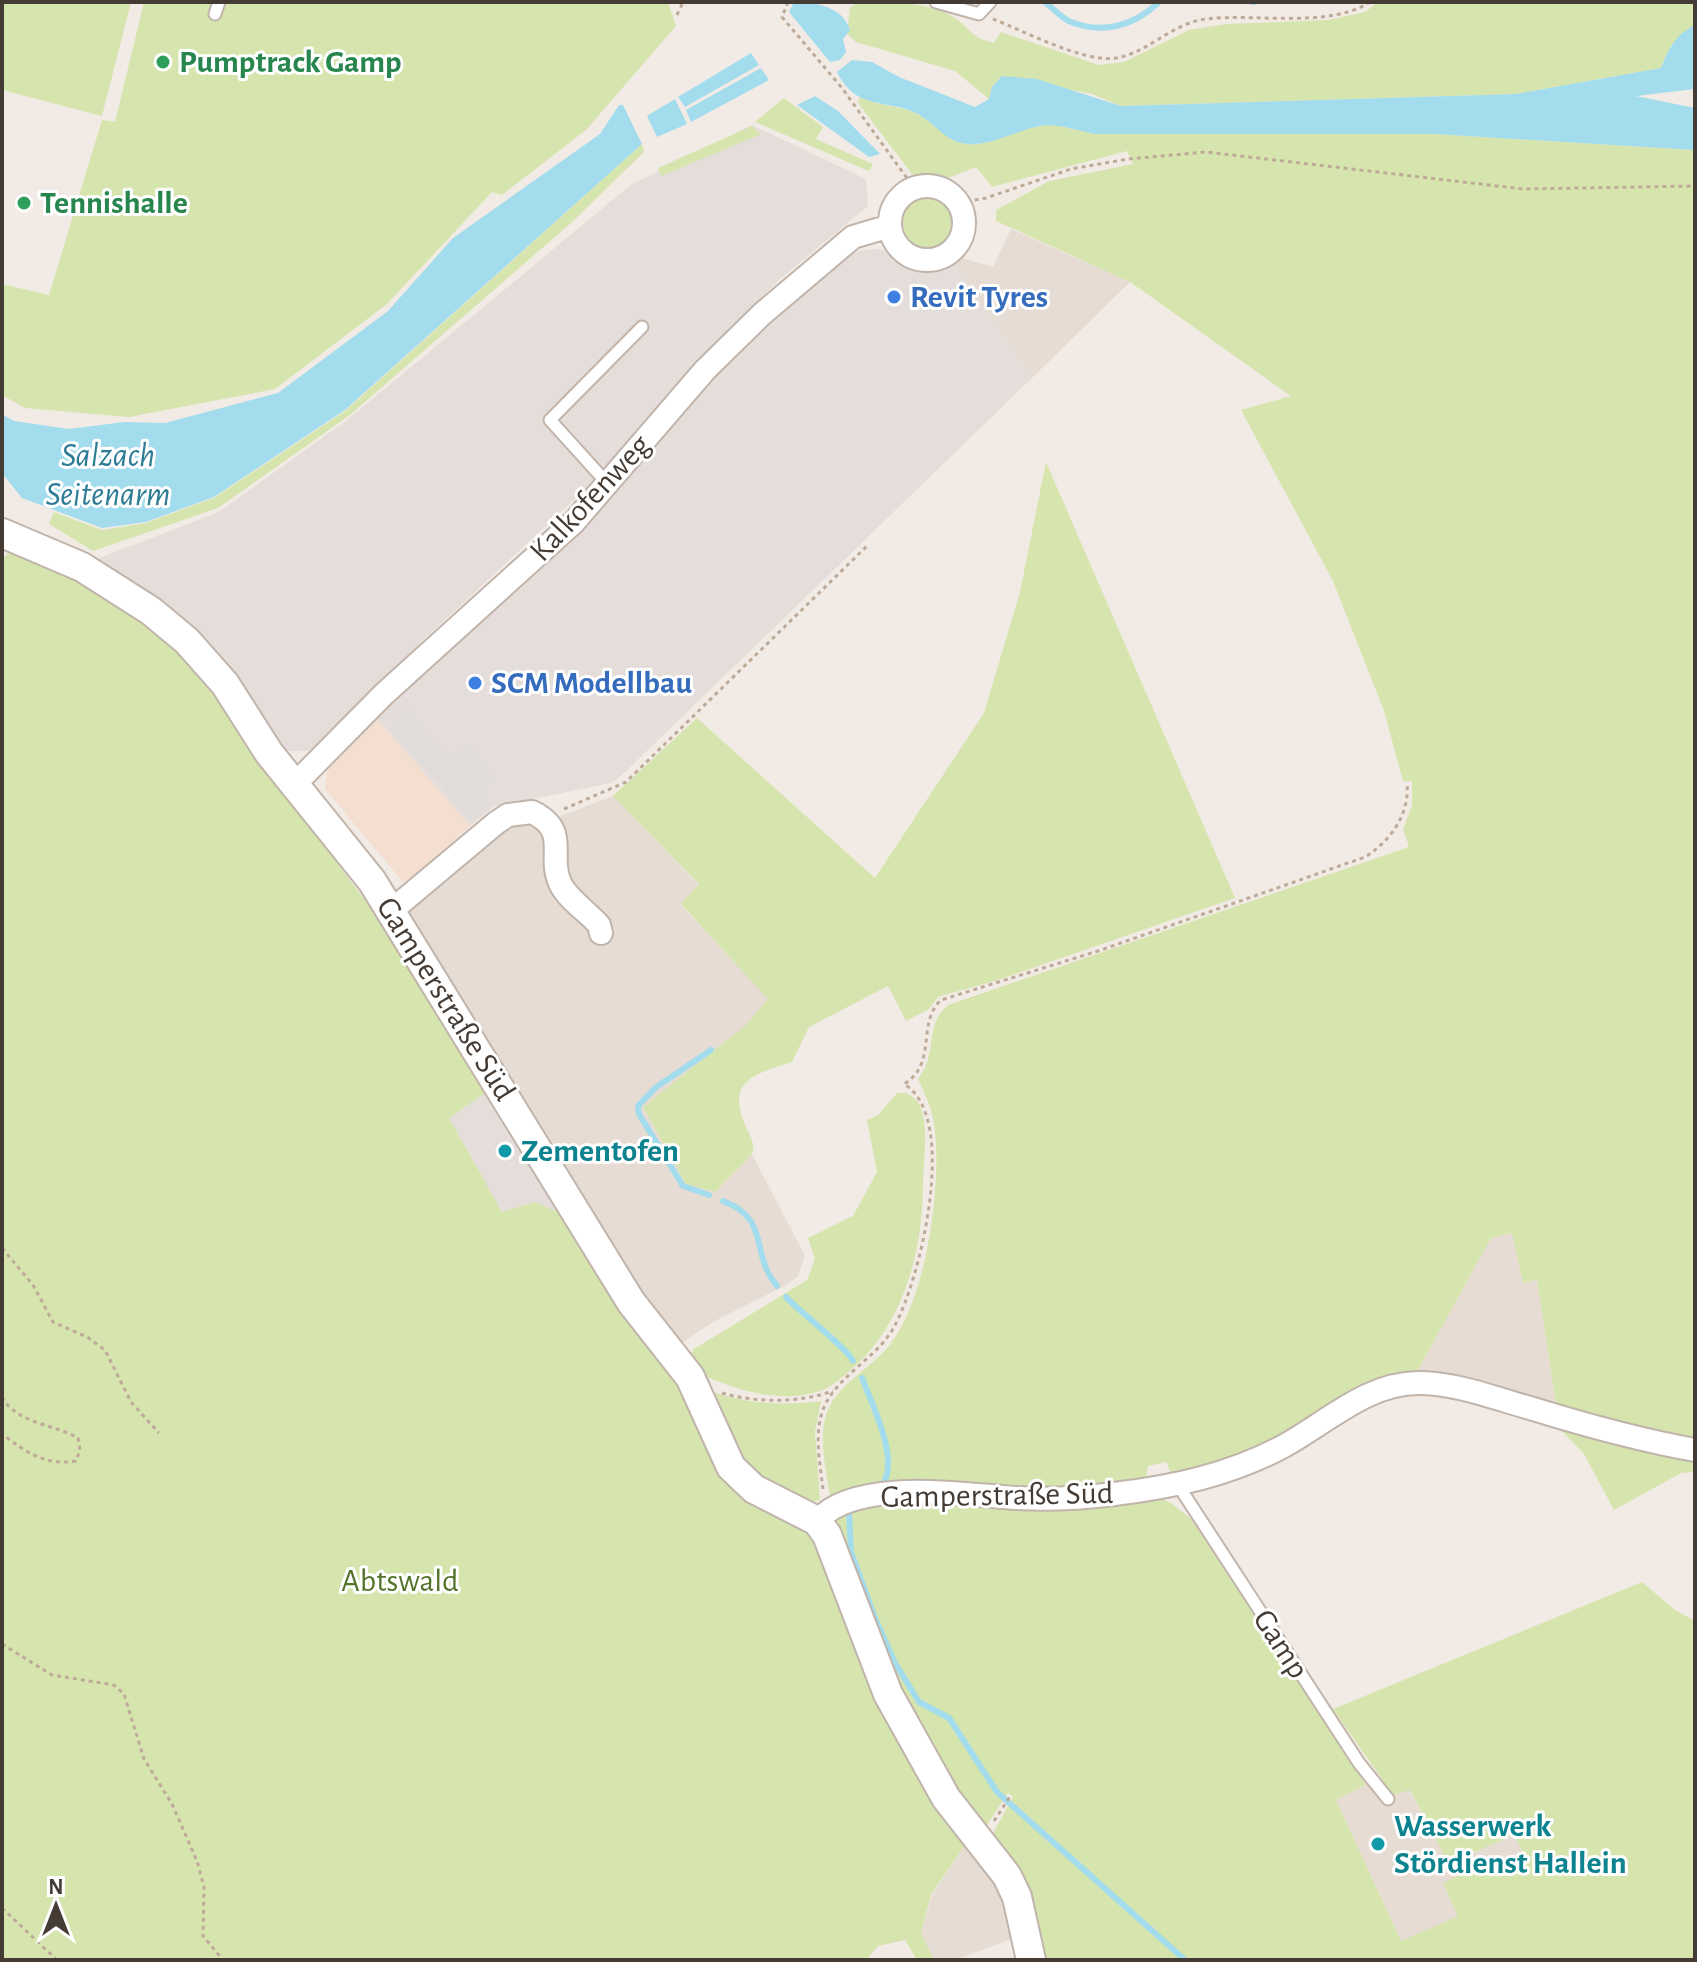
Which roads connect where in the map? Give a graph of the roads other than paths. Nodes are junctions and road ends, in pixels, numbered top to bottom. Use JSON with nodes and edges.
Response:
{"nodes":[{"id":1,"x":936,"y":2,"type":"edge"},
{"id":2,"x":990,"y":2,"type":"edge"},
{"id":3,"x":890,"y":226,"type":"junction"},
{"id":4,"x":642,"y":327,"type":"dead end"},
{"id":5,"x":607,"y":483,"type":"junction"},
{"id":6,"x":2,"y":533,"type":"edge"},
{"id":7,"x":295,"y":784,"type":"junction"},
{"id":8,"x":391,"y":911,"type":"junction"},
{"id":9,"x":601,"y":933,"type":"dead end"},
{"id":10,"x":1695,"y":1450,"type":"edge"},
{"id":11,"x":1178,"y":1485,"type":"junction"},
{"id":12,"x":822,"y":1516,"type":"junction"},
{"id":13,"x":1388,"y":1799,"type":"dead end"},
{"id":14,"x":1031,"y":1960,"type":"edge"}],
"edges":[{"from":1,"to":2,"type":"lane"},
{"from":3,"to":3,"type":"street"},
{"from":3,"to":5,"type":"street","name":"Kalkofenweg"},
{"from":4,"to":5,"type":"lane"},
{"from":5,"to":7,"type":"street","name":"Kalkofenweg"},
{"from":6,"to":7,"type":"street","name":"Gamperstraße Süd"},
{"from":7,"to":8,"type":"street","name":"Gamperstraße Süd"},
{"from":8,"to":9,"type":"street"},
{"from":8,"to":12,"type":"street","name":"Gamperstraße Süd"},
{"from":10,"to":11,"type":"street","name":"Gamperstraße Süd"},
{"from":11,"to":12,"type":"street","name":"Gamperstraße Süd"},
{"from":11,"to":13,"type":"lane","name":"Gamp"},
{"from":12,"to":14,"type":"street"}]}
